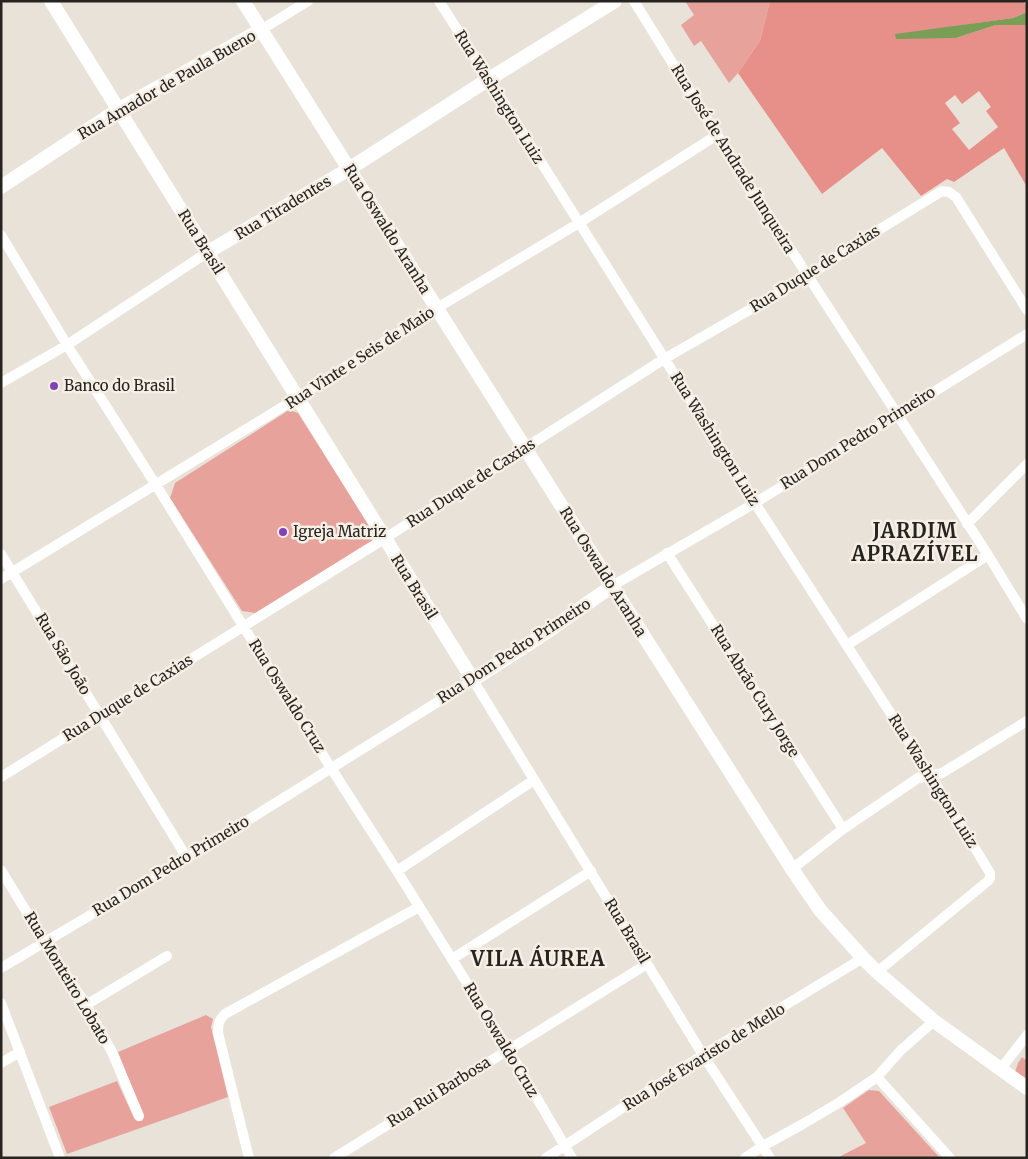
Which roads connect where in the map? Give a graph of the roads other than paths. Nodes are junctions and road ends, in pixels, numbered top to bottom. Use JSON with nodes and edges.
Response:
{"nodes":[{"id":1,"x":51,"y":1,"type":"edge"},
{"id":2,"x":243,"y":1,"type":"edge"},
{"id":3,"x":308,"y":1,"type":"edge"},
{"id":4,"x":438,"y":1,"type":"edge"},
{"id":5,"x":615,"y":1,"type":"edge"},
{"id":6,"x":634,"y":1,"type":"edge"},
{"id":7,"x":262,"y":30,"type":"junction"},
{"id":8,"x":489,"y":79,"type":"junction"},
{"id":9,"x":119,"y":109,"type":"junction"},
{"id":10,"x":717,"y":135,"type":"junction"},
{"id":11,"x":349,"y":169,"type":"junction"},
{"id":12,"x":1,"y":187,"type":"edge"},
{"id":13,"x":579,"y":222,"type":"junction"},
{"id":14,"x":1,"y":236,"type":"edge"},
{"id":15,"x":208,"y":252,"type":"junction"},
{"id":16,"x":808,"y":276,"type":"junction"},
{"id":17,"x":437,"y":308,"type":"junction"},
{"id":18,"x":1027,"y":310,"type":"edge"},
{"id":19,"x":1027,"y":334,"type":"edge"},
{"id":20,"x":67,"y":345,"type":"junction"},
{"id":21,"x":664,"y":359,"type":"junction"},
{"id":22,"x":1,"y":383,"type":"edge"},
{"id":23,"x":297,"y":398,"type":"junction"},
{"id":24,"x":897,"y":414,"type":"junction"},
{"id":25,"x":525,"y":448,"type":"junction"},
{"id":26,"x":1027,"y":464,"type":"edge"},
{"id":27,"x":156,"y":485,"type":"junction"},
{"id":28,"x":755,"y":503,"type":"junction"},
{"id":29,"x":967,"y":524,"type":"junction"},
{"id":30,"x":384,"y":539,"type":"junction"},
{"id":31,"x":667,"y":553,"type":"junction"},
{"id":32,"x":1,"y":554,"type":"edge"},
{"id":33,"x":988,"y":556,"type":"junction"},
{"id":34,"x":13,"y":572,"type":"junction"},
{"id":35,"x":1,"y":579,"type":"edge"},
{"id":36,"x":612,"y":586,"type":"junction"},
{"id":37,"x":1027,"y":619,"type":"edge"},
{"id":38,"x":244,"y":626,"type":"junction"},
{"id":39,"x":847,"y":645,"type":"junction"},
{"id":40,"x":473,"y":680,"type":"junction"},
{"id":41,"x":100,"y":716,"type":"junction"},
{"id":42,"x":1027,"y":721,"type":"edge"},
{"id":43,"x":331,"y":768,"type":"junction"},
{"id":44,"x":931,"y":776,"type":"junction"},
{"id":45,"x":1,"y":777,"type":"edge"},
{"id":46,"x":534,"y":780,"type":"junction"},
{"id":47,"x":843,"y":829,"type":"junction"},
{"id":48,"x":187,"y":858,"type":"junction"},
{"id":49,"x":792,"y":869,"type":"junction"},
{"id":50,"x":1,"y":870,"type":"edge"},
{"id":51,"x":397,"y":870,"type":"junction"},
{"id":52,"x":591,"y":871,"type":"junction"},
{"id":53,"x":419,"y":907,"type":"junction"},
{"id":54,"x":45,"y":942,"type":"junction"},
{"id":55,"x":167,"y":956,"type":"dead end"},
{"id":56,"x":863,"y":958,"type":"junction"},
{"id":57,"x":452,"y":959,"type":"junction"},
{"id":58,"x":647,"y":964,"type":"junction"},
{"id":59,"x":1,"y":968,"type":"edge"},
{"id":60,"x":877,"y":972,"type":"junction"},
{"id":61,"x":1,"y":1003,"type":"edge"},
{"id":62,"x":86,"y":1005,"type":"junction"},
{"id":63,"x":934,"y":1021,"type":"junction"},
{"id":64,"x":1027,"y":1035,"type":"edge"},
{"id":65,"x":508,"y":1049,"type":"junction"},
{"id":66,"x":20,"y":1052,"type":"junction"},
{"id":67,"x":704,"y":1055,"type":"junction"},
{"id":68,"x":1,"y":1063,"type":"edge"},
{"id":69,"x":1000,"y":1070,"type":"junction"},
{"id":70,"x":877,"y":1078,"type":"junction"},
{"id":71,"x":1026,"y":1088,"type":"edge"},
{"id":72,"x":139,"y":1116,"type":"dead end"},
{"id":73,"x":565,"y":1146,"type":"junction"},
{"id":74,"x":763,"y":1146,"type":"junction"},
{"id":75,"x":60,"y":1158,"type":"edge"},
{"id":76,"x":249,"y":1158,"type":"edge"},
{"id":77,"x":334,"y":1158,"type":"edge"},
{"id":78,"x":546,"y":1158,"type":"edge"},
{"id":79,"x":572,"y":1158,"type":"edge"},
{"id":80,"x":745,"y":1158,"type":"edge"},
{"id":81,"x":770,"y":1158,"type":"edge"},
{"id":82,"x":950,"y":1158,"type":"edge"}],
"edges":[{"from":1,"to":9,"type":"street","name":"Rua Brasil"},
{"from":2,"to":7,"type":"street","name":"Rua Oswaldo Aranha"},
{"from":3,"to":7,"type":"street","name":"Rua Amador de Paula Bueno"},
{"from":4,"to":8,"type":"street","name":"Rua Washington Luiz"},
{"from":5,"to":8,"type":"street","name":"Rua Tiradentes"},
{"from":6,"to":10,"type":"street","name":"Rua José de Andrade Junqueira"},
{"from":7,"to":9,"type":"street","name":"Rua Amador de Paula Bueno"},
{"from":7,"to":11,"type":"street","name":"Rua Oswaldo Aranha"},
{"from":8,"to":11,"type":"street","name":"Rua Tiradentes"},
{"from":8,"to":13,"type":"street","name":"Rua Washington Luiz"},
{"from":9,"to":12,"type":"street","name":"Rua Amador de Paula Bueno"},
{"from":9,"to":15,"type":"street","name":"Rua Brasil"},
{"from":10,"to":13,"type":"street","name":"Rua Vinte e Seis de Maio"},
{"from":10,"to":16,"type":"street","name":"Rua José de Andrade Junqueira"},
{"from":11,"to":15,"type":"street","name":"Rua Tiradentes"},
{"from":11,"to":17,"type":"street","name":"Rua Oswaldo Aranha"},
{"from":13,"to":17,"type":"street","name":"Rua Vinte e Seis de Maio"},
{"from":13,"to":21,"type":"street","name":"Rua Washington Luiz"},
{"from":14,"to":20,"type":"street","name":"Rua Oswaldo Cruz"},
{"from":15,"to":20,"type":"street","name":"Rua Tiradentes"},
{"from":15,"to":23,"type":"street","name":"Rua Brasil"},
{"from":16,"to":18,"type":"street","name":"Rua Duque de Caxias"},
{"from":16,"to":21,"type":"street","name":"Rua Duque de Caxias"},
{"from":16,"to":24,"type":"street","name":"Rua José de Andrade Junqueira"},
{"from":17,"to":23,"type":"street","name":"Rua Vinte e Seis de Maio"},
{"from":17,"to":25,"type":"street","name":"Rua Oswaldo Aranha"},
{"from":19,"to":24,"type":"street","name":"Rua Dom Pedro Primeiro"},
{"from":20,"to":22,"type":"street","name":"Rua Tiradentes"},
{"from":20,"to":27,"type":"street","name":"Rua Oswaldo Cruz"},
{"from":21,"to":25,"type":"street","name":"Rua Duque de Caxias"},
{"from":21,"to":28,"type":"street","name":"Rua Washington Luiz"},
{"from":23,"to":27,"type":"street","name":"Rua Vinte e Seis de Maio"},
{"from":23,"to":30,"type":"street","name":"Rua Brasil"},
{"from":24,"to":28,"type":"street","name":"Rua Dom Pedro Primeiro"},
{"from":24,"to":29,"type":"street","name":"Rua José de Andrade Junqueira"},
{"from":25,"to":30,"type":"street","name":"Rua Duque de Caxias"},
{"from":25,"to":36,"type":"street","name":"Rua Oswaldo Aranha"},
{"from":26,"to":29,"type":"street"},
{"from":27,"to":34,"type":"street","name":"Rua Vinte e Seis de Maio"},
{"from":27,"to":38,"type":"street","name":"Rua Oswaldo Cruz"},
{"from":28,"to":31,"type":"street","name":"Rua Dom Pedro Primeiro"},
{"from":28,"to":39,"type":"street","name":"Rua Washington Luiz"},
{"from":29,"to":33,"type":"street","name":"Rua José de Andrade Junqueira"},
{"from":30,"to":38,"type":"street","name":"Rua Duque de Caxias"},
{"from":30,"to":40,"type":"street","name":"Rua Brasil"},
{"from":31,"to":36,"type":"street","name":"Rua Dom Pedro Primeiro"},
{"from":31,"to":47,"type":"street","name":"Rua Abrão Cury Jorge"},
{"from":32,"to":34,"type":"street","name":"Rua São João"},
{"from":33,"to":37,"type":"street","name":"Rua José de Andrade Junqueira"},
{"from":33,"to":39,"type":"street"},
{"from":34,"to":35,"type":"street","name":"Rua Vinte e Seis de Maio"},
{"from":34,"to":41,"type":"street","name":"Rua São João"},
{"from":36,"to":40,"type":"street","name":"Rua Dom Pedro Primeiro"},
{"from":36,"to":49,"type":"street","name":"Rua Oswaldo Aranha"},
{"from":38,"to":41,"type":"street","name":"Rua Duque de Caxias"},
{"from":38,"to":43,"type":"street","name":"Rua Oswaldo Cruz"},
{"from":39,"to":44,"type":"street","name":"Rua Washington Luiz"},
{"from":40,"to":43,"type":"street","name":"Rua Dom Pedro Primeiro"},
{"from":40,"to":46,"type":"street","name":"Rua Brasil"},
{"from":41,"to":45,"type":"street","name":"Rua Duque de Caxias"},
{"from":41,"to":48,"type":"street","name":"Rua São João"},
{"from":42,"to":44,"type":"street"},
{"from":43,"to":48,"type":"street","name":"Rua Dom Pedro Primeiro"},
{"from":43,"to":51,"type":"street","name":"Rua Oswaldo Cruz"},
{"from":44,"to":47,"type":"street"},
{"from":44,"to":60,"type":"street","name":"Rua Washington Luiz"},
{"from":46,"to":51,"type":"street"},
{"from":46,"to":52,"type":"street","name":"Rua Brasil"},
{"from":47,"to":49,"type":"street"},
{"from":48,"to":54,"type":"street","name":"Rua Dom Pedro Primeiro"},
{"from":49,"to":56,"type":"street","name":"Rua Oswaldo Aranha"},
{"from":50,"to":54,"type":"street","name":"Rua Monteiro Lobato"},
{"from":51,"to":53,"type":"street","name":"Rua Oswaldo Cruz"},
{"from":52,"to":57,"type":"street"},
{"from":52,"to":58,"type":"street","name":"Rua Brasil"},
{"from":53,"to":57,"type":"street","name":"Rua Oswaldo Cruz"},
{"from":53,"to":76,"type":"street"},
{"from":54,"to":59,"type":"street","name":"Rua Dom Pedro Primeiro"},
{"from":54,"to":62,"type":"street","name":"Rua Monteiro Lobato"},
{"from":55,"to":62,"type":"street"},
{"from":56,"to":60,"type":"street","name":"Rua Oswaldo Aranha"},
{"from":56,"to":67,"type":"street","name":"Rua José Evaristo de Mello"},
{"from":57,"to":65,"type":"street","name":"Rua Oswaldo Cruz"},
{"from":58,"to":65,"type":"street","name":"Rua Rui Barbosa"},
{"from":58,"to":67,"type":"street","name":"Rua Brasil"},
{"from":60,"to":63,"type":"street","name":"Rua Oswaldo Aranha"},
{"from":61,"to":66,"type":"street"},
{"from":62,"to":72,"type":"street","name":"Rua Monteiro Lobato"},
{"from":63,"to":69,"type":"street","name":"Rua Oswaldo Aranha"},
{"from":63,"to":70,"type":"street"},
{"from":64,"to":69,"type":"street"},
{"from":65,"to":73,"type":"street","name":"Rua Oswaldo Cruz"},
{"from":65,"to":77,"type":"street","name":"Rua Rui Barbosa"},
{"from":66,"to":68,"type":"street"},
{"from":66,"to":75,"type":"street"},
{"from":67,"to":73,"type":"street","name":"Rua José Evaristo de Mello"},
{"from":67,"to":74,"type":"street","name":"Rua Brasil"},
{"from":69,"to":71,"type":"street","name":"Rua Oswaldo Aranha"},
{"from":70,"to":74,"type":"street"},
{"from":70,"to":82,"type":"street"},
{"from":73,"to":78,"type":"street","name":"Rua José Evaristo de Mello"},
{"from":73,"to":79,"type":"street","name":"Rua Oswaldo Cruz"},
{"from":74,"to":80,"type":"street"},
{"from":74,"to":81,"type":"street","name":"Rua Brasil"}]}
